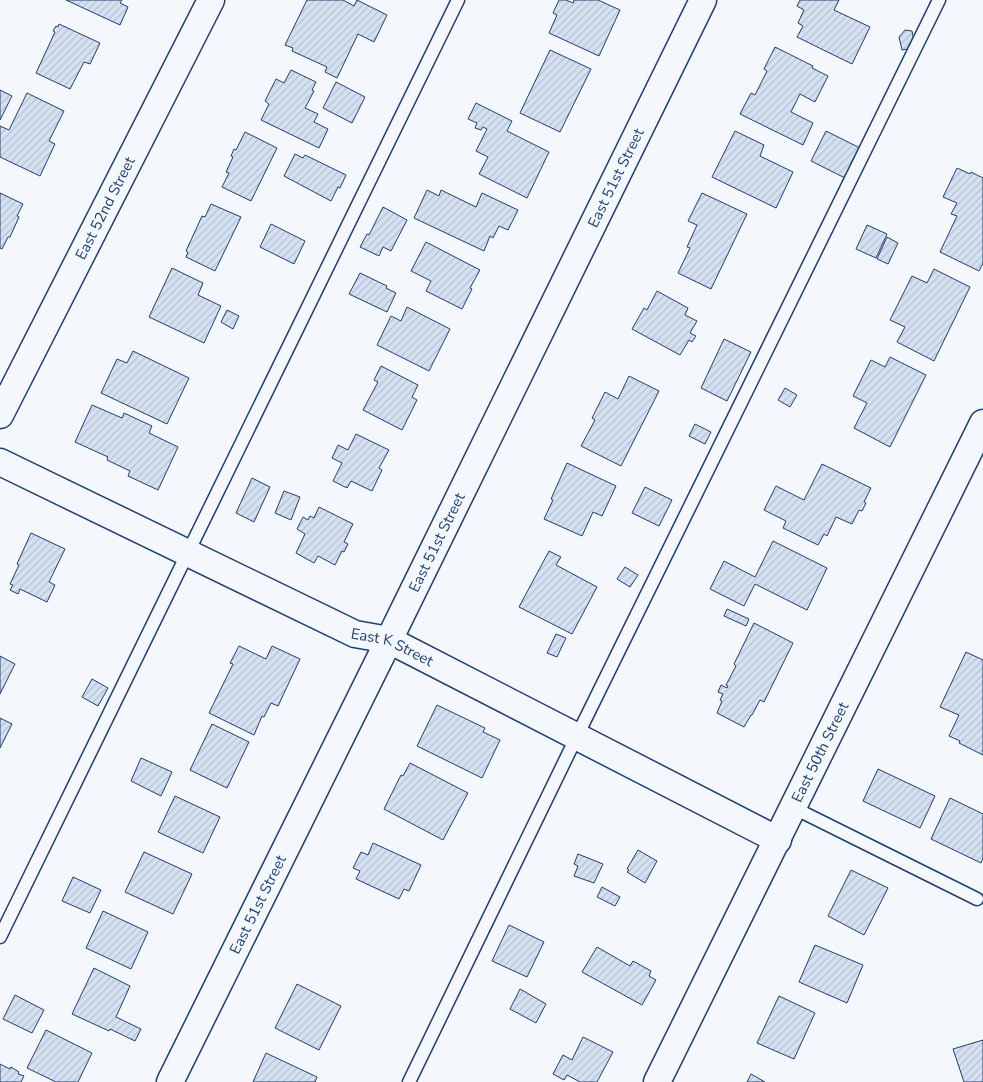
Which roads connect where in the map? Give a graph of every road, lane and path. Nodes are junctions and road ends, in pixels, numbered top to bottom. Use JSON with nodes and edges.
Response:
{"nodes":[{"id":1,"x":211,"y":0,"type":"edge"},
{"id":2,"x":458,"y":0,"type":"edge"},
{"id":3,"x":703,"y":0,"type":"edge"},
{"id":4,"x":939,"y":0,"type":"edge"},
{"id":5,"x":0,"y":415,"type":"edge"},
{"id":6,"x":983,"y":422,"type":"edge"},
{"id":7,"x":0,"y":462,"type":"edge"},
{"id":8,"x":188,"y":553,"type":"junction"},
{"id":9,"x":389,"y":640,"type":"junction"},
{"id":10,"x":577,"y":736,"type":"junction"},
{"id":11,"x":794,"y":808,"type":"junction"},
{"id":12,"x":778,"y":840,"type":"junction"},
{"id":13,"x":977,"y":899,"type":"dead end"},
{"id":14,"x":0,"y":937,"type":"edge"},
{"id":15,"x":170,"y":1082,"type":"edge"},
{"id":16,"x":409,"y":1082,"type":"edge"},
{"id":17,"x":657,"y":1082,"type":"edge"}],
"edges":[{"from":1,"to":5,"type":"street","name":"East 52nd Street"},
{"from":2,"to":8,"type":"lane"},
{"from":3,"to":9,"type":"street","name":"East 51st Street"},
{"from":4,"to":10,"type":"lane"},
{"from":6,"to":11,"type":"street","name":"East 50th Street"},
{"from":7,"to":8,"type":"street","name":"East K Street"},
{"from":8,"to":9,"type":"street","name":"East K Street"},
{"from":8,"to":14,"type":"lane"},
{"from":9,"to":10,"type":"street","name":"East K Street"},
{"from":9,"to":15,"type":"street","name":"East 51st Street"},
{"from":10,"to":12,"type":"street","name":"East K Street"},
{"from":10,"to":16,"type":"lane"},
{"from":11,"to":12,"type":"street","name":"East 50th Street"},
{"from":11,"to":13,"type":"lane"},
{"from":12,"to":17,"type":"street","name":"East 50th Street"}]}
